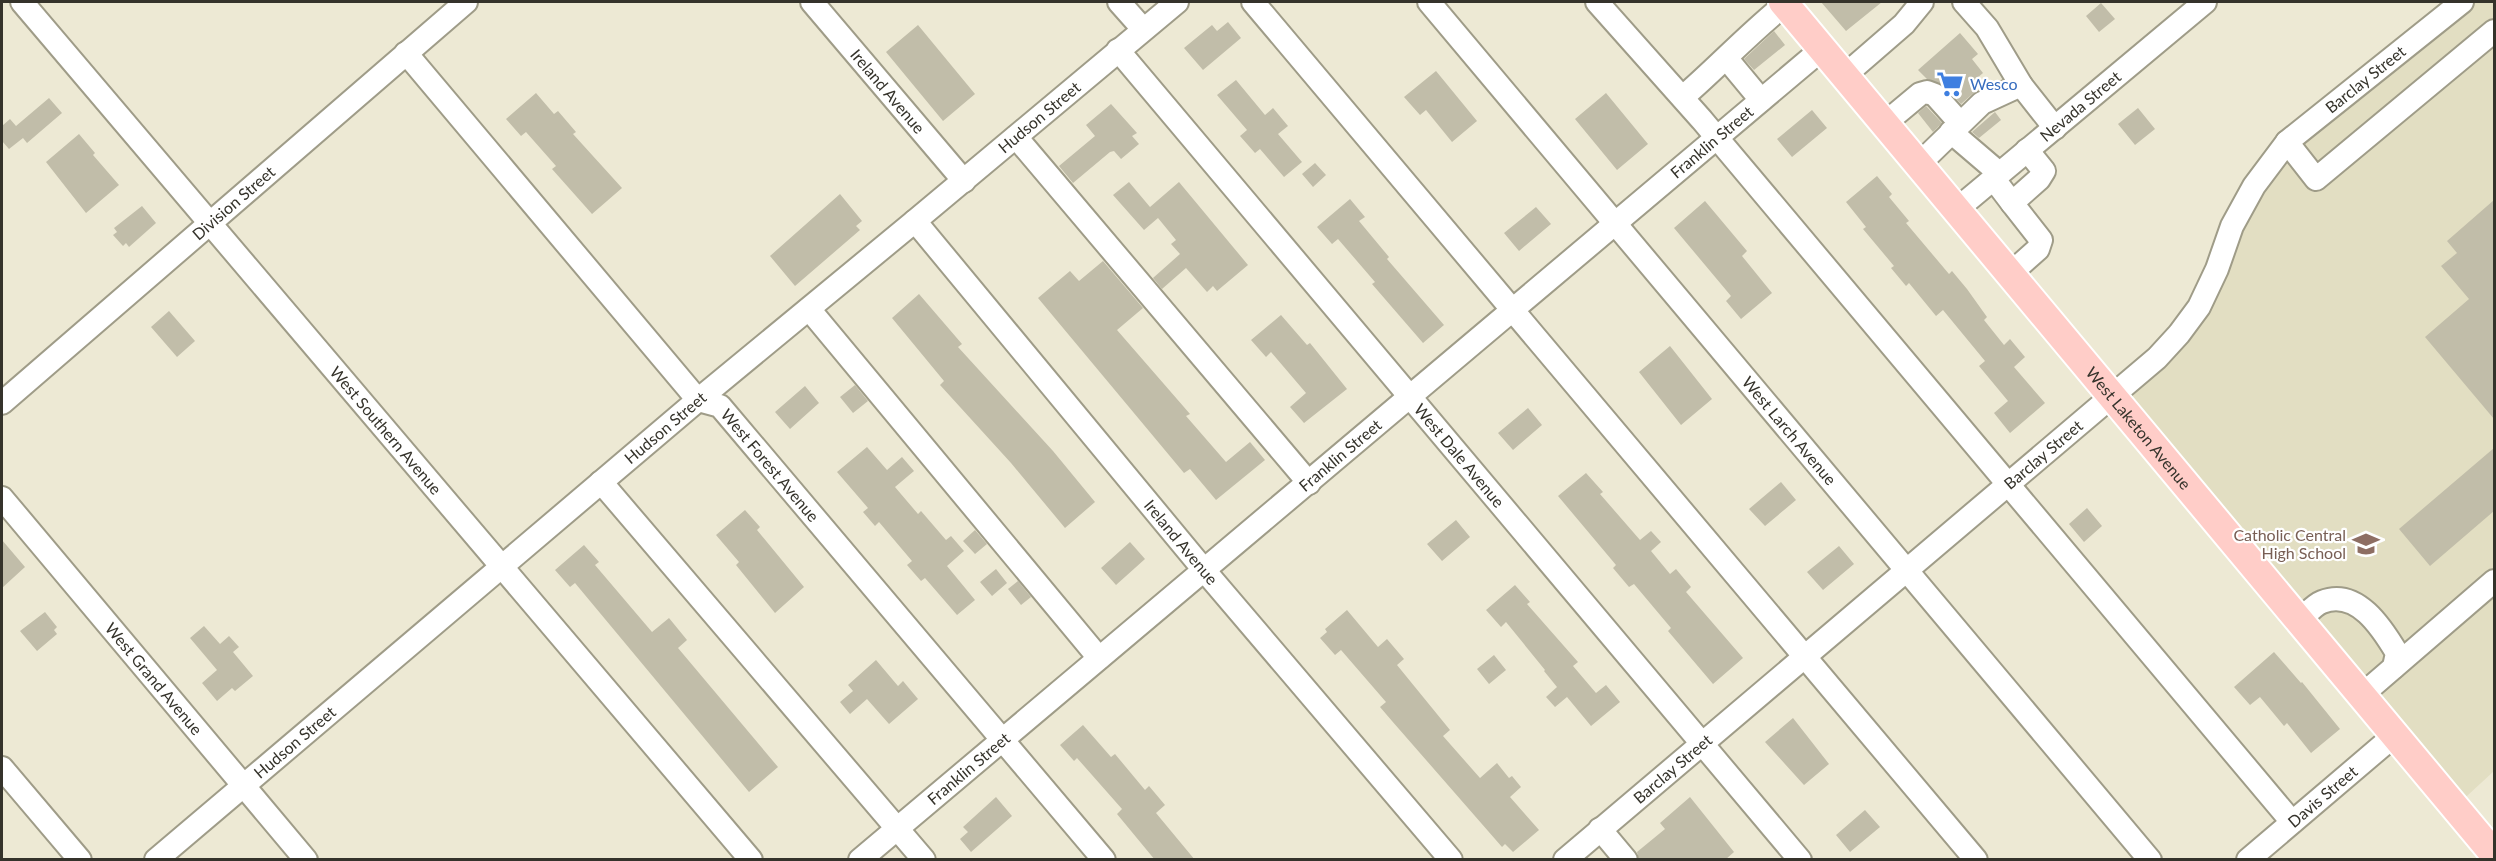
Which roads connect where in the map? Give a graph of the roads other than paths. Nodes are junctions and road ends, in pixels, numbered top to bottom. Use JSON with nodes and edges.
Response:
{"nodes":[{"id":1,"x":22,"y":2,"type":"edge"},
{"id":2,"x":464,"y":2,"type":"edge"},
{"id":3,"x":812,"y":2,"type":"edge"},
{"id":4,"x":1176,"y":2,"type":"edge"},
{"id":5,"x":1252,"y":2,"type":"edge"},
{"id":6,"x":1429,"y":2,"type":"edge"},
{"id":7,"x":1597,"y":2,"type":"edge"},
{"id":8,"x":1785,"y":2,"type":"edge"},
{"id":9,"x":1922,"y":2,"type":"edge"},
{"id":10,"x":1964,"y":2,"type":"edge"},
{"id":11,"x":2205,"y":2,"type":"edge"},
{"id":12,"x":2462,"y":2,"type":"edge"},
{"id":13,"x":1131,"y":16,"type":"edge"},
{"id":14,"x":2494,"y":31,"type":"edge"},
{"id":15,"x":1822,"y":49,"type":"junction"},
{"id":16,"x":1118,"y":50,"type":"junction"},
{"id":17,"x":405,"y":53,"type":"junction"},
{"id":18,"x":1729,"y":57,"type":"junction"},
{"id":19,"x":1844,"y":76,"type":"junction"},
{"id":20,"x":2021,"y":85,"type":"junction"},
{"id":21,"x":1683,"y":97,"type":"junction"},
{"id":22,"x":1761,"y":100,"type":"junction"},
{"id":23,"x":1884,"y":124,"type":"junction"},
{"id":24,"x":1956,"y":128,"type":"junction"},
{"id":25,"x":2055,"y":128,"type":"junction"},
{"id":26,"x":1016,"y":137,"type":"junction"},
{"id":27,"x":1717,"y":138,"type":"junction"},
{"id":28,"x":2287,"y":142,"type":"junction"},
{"id":29,"x":2027,"y":150,"type":"junction"},
{"id":30,"x":1918,"y":165,"type":"junction"},
{"id":31,"x":1996,"y":176,"type":"junction"},
{"id":32,"x":964,"y":181,"type":"junction"},
{"id":33,"x":2012,"y":202,"type":"junction"},
{"id":34,"x":1956,"y":210,"type":"junction"},
{"id":35,"x":915,"y":221,"type":"junction"},
{"id":36,"x":1615,"y":224,"type":"junction"},
{"id":37,"x":210,"y":225,"type":"junction"},
{"id":38,"x":2010,"y":274,"type":"junction"},
{"id":39,"x":809,"y":309,"type":"junction"},
{"id":40,"x":1513,"y":311,"type":"junction"},
{"id":41,"x":2112,"y":395,"type":"junction"},
{"id":42,"x":1411,"y":397,"type":"junction"},
{"id":43,"x":698,"y":400,"type":"junction"},
{"id":44,"x":2,"y":403,"type":"edge"},
{"id":45,"x":601,"y":482,"type":"junction"},
{"id":46,"x":1309,"y":483,"type":"junction"},
{"id":47,"x":2009,"y":483,"type":"junction"},
{"id":48,"x":2,"y":498,"type":"edge"},
{"id":49,"x":501,"y":567,"type":"junction"},
{"id":50,"x":1204,"y":570,"type":"junction"},
{"id":51,"x":1907,"y":570,"type":"junction"},
{"id":52,"x":2494,"y":581,"type":"edge"},
{"id":53,"x":2300,"y":620,"type":"junction"},
{"id":54,"x":1804,"y":657,"type":"junction"},
{"id":55,"x":1099,"y":658,"type":"junction"},
{"id":56,"x":2394,"y":667,"type":"junction"},
{"id":57,"x":2362,"y":694,"type":"junction"},
{"id":58,"x":2396,"y":734,"type":"junction"},
{"id":59,"x":1001,"y":740,"type":"junction"},
{"id":60,"x":1702,"y":743,"type":"junction"},
{"id":61,"x":2,"y":768,"type":"edge"},
{"id":62,"x":244,"y":786,"type":"junction"},
{"id":63,"x":2292,"y":822,"type":"junction"},
{"id":64,"x":897,"y":828,"type":"junction"},
{"id":65,"x":1600,"y":829,"type":"junction"},
{"id":66,"x":2494,"y":854,"type":"edge"},
{"id":67,"x":80,"y":860,"type":"edge"},
{"id":68,"x":156,"y":860,"type":"edge"},
{"id":69,"x":306,"y":860,"type":"edge"},
{"id":70,"x":751,"y":860,"type":"edge"},
{"id":71,"x":860,"y":860,"type":"edge"},
{"id":72,"x":924,"y":860,"type":"edge"},
{"id":73,"x":1104,"y":860,"type":"edge"},
{"id":74,"x":1451,"y":860,"type":"edge"},
{"id":75,"x":1564,"y":860,"type":"edge"},
{"id":76,"x":1626,"y":860,"type":"edge"},
{"id":77,"x":1800,"y":860,"type":"edge"},
{"id":78,"x":1976,"y":860,"type":"edge"},
{"id":79,"x":2151,"y":860,"type":"edge"},
{"id":80,"x":2248,"y":860,"type":"edge"}],
"edges":[{"from":1,"to":37,"type":"street","name":"West Southern Avenue"},
{"from":2,"to":17,"type":"street","name":"Division Street"},
{"from":3,"to":32,"type":"street","name":"Ireland Avenue"},
{"from":4,"to":13,"type":"street","name":"Hudson Street"},
{"from":5,"to":40,"type":"street"},
{"from":6,"to":36,"type":"street","name":"West Larch Avenue"},
{"from":7,"to":21,"type":"street"},
{"from":8,"to":15,"type":"main road","name":"West Laketon Avenue"},
{"from":8,"to":18,"type":"street"},
{"from":9,"to":19,"type":"street"},
{"from":10,"to":20,"type":"street"},
{"from":11,"to":25,"type":"street","name":"Nevada Street"},
{"from":12,"to":28,"type":"street","name":"Barclay Street"},
{"from":13,"to":16,"type":"street","name":"Hudson Street"},
{"from":14,"to":28,"type":"street"},
{"from":15,"to":19,"type":"main road","name":"West Laketon Avenue"},
{"from":15,"to":22,"type":"street","name":"Franklin Street"},
{"from":16,"to":26,"type":"street","name":"Hudson Street"},
{"from":16,"to":42,"type":"street","name":"West Dale Avenue"},
{"from":17,"to":37,"type":"street","name":"Division Street"},
{"from":17,"to":43,"type":"street","name":"West Forest Avenue"},
{"from":18,"to":21,"type":"street"},
{"from":18,"to":22,"type":"street"},
{"from":19,"to":23,"type":"main road","name":"West Laketon Avenue"},
{"from":20,"to":24,"type":"street"},
{"from":20,"to":25,"type":"street"},
{"from":21,"to":27,"type":"street"},
{"from":22,"to":27,"type":"street","name":"Franklin Street"},
{"from":23,"to":24,"type":"street"},
{"from":23,"to":30,"type":"main road","name":"West Laketon Avenue"},
{"from":24,"to":30,"type":"street"},
{"from":24,"to":31,"type":"street"},
{"from":25,"to":29,"type":"street","name":"Nevada Street"},
{"from":26,"to":32,"type":"street","name":"Hudson Street"},
{"from":26,"to":46,"type":"street"},
{"from":27,"to":36,"type":"street","name":"Franklin Street"},
{"from":27,"to":47,"type":"street"},
{"from":28,"to":41,"type":"street","name":"Barclay Street"},
{"from":29,"to":31,"type":"street","name":"Nevada Street"},
{"from":29,"to":33,"type":"street"},
{"from":30,"to":34,"type":"main road","name":"West Laketon Avenue"},
{"from":31,"to":33,"type":"street"},
{"from":31,"to":34,"type":"street","name":"Nevada Street"},
{"from":32,"to":35,"type":"street","name":"Hudson Street"},
{"from":33,"to":38,"type":"street"},
{"from":34,"to":38,"type":"main road","name":"West Laketon Avenue"},
{"from":35,"to":39,"type":"street","name":"Hudson Street"},
{"from":35,"to":50,"type":"street","name":"Ireland Avenue"},
{"from":36,"to":40,"type":"street","name":"Franklin Street"},
{"from":36,"to":51,"type":"street","name":"West Larch Avenue"},
{"from":37,"to":44,"type":"street","name":"Division Street"},
{"from":37,"to":49,"type":"street","name":"West Southern Avenue"},
{"from":38,"to":41,"type":"main road","name":"West Laketon Avenue"},
{"from":39,"to":43,"type":"street","name":"Hudson Street"},
{"from":39,"to":55,"type":"street"},
{"from":40,"to":42,"type":"street","name":"Franklin Street"},
{"from":40,"to":54,"type":"street"},
{"from":41,"to":47,"type":"street","name":"Barclay Street"},
{"from":41,"to":53,"type":"main road","name":"West Laketon Avenue"},
{"from":42,"to":46,"type":"street","name":"Franklin Street"},
{"from":42,"to":60,"type":"street","name":"West Dale Avenue"},
{"from":43,"to":45,"type":"street","name":"Hudson Street"},
{"from":43,"to":59,"type":"street","name":"West Forest Avenue"},
{"from":45,"to":49,"type":"street","name":"Hudson Street"},
{"from":45,"to":64,"type":"street"},
{"from":46,"to":50,"type":"street","name":"Franklin Street"},
{"from":47,"to":51,"type":"street","name":"Barclay Street"},
{"from":47,"to":63,"type":"street"},
{"from":48,"to":62,"type":"street","name":"West Grand Avenue"},
{"from":49,"to":62,"type":"street","name":"Hudson Street"},
{"from":49,"to":70,"type":"street","name":"West Southern Avenue"},
{"from":50,"to":55,"type":"street","name":"Franklin Street"},
{"from":50,"to":74,"type":"street","name":"Ireland Avenue"},
{"from":51,"to":54,"type":"street","name":"Barclay Street"},
{"from":51,"to":79,"type":"street","name":"West Larch Avenue"},
{"from":52,"to":56,"type":"street"},
{"from":53,"to":56,"type":"street"},
{"from":53,"to":57,"type":"main road","name":"West Laketon Avenue"},
{"from":54,"to":60,"type":"street","name":"Barclay Street"},
{"from":54,"to":78,"type":"street"},
{"from":55,"to":59,"type":"street","name":"Franklin Street"},
{"from":56,"to":57,"type":"street"},
{"from":57,"to":58,"type":"main road","name":"West Laketon Avenue"},
{"from":58,"to":63,"type":"street","name":"Davis Street"},
{"from":58,"to":66,"type":"main road","name":"West Laketon Avenue"},
{"from":59,"to":64,"type":"street","name":"Franklin Street"},
{"from":59,"to":73,"type":"street","name":"West Forest Avenue"},
{"from":60,"to":65,"type":"street","name":"Barclay Street"},
{"from":60,"to":77,"type":"street","name":"West Dale Avenue"},
{"from":61,"to":67,"type":"street"},
{"from":62,"to":68,"type":"street","name":"Hudson Street"},
{"from":62,"to":69,"type":"street","name":"West Grand Avenue"},
{"from":63,"to":80,"type":"street","name":"Davis Street"},
{"from":64,"to":71,"type":"street","name":"Franklin Street"},
{"from":64,"to":72,"type":"street"},
{"from":65,"to":75,"type":"street","name":"Barclay Street"},
{"from":65,"to":76,"type":"street"}]}
